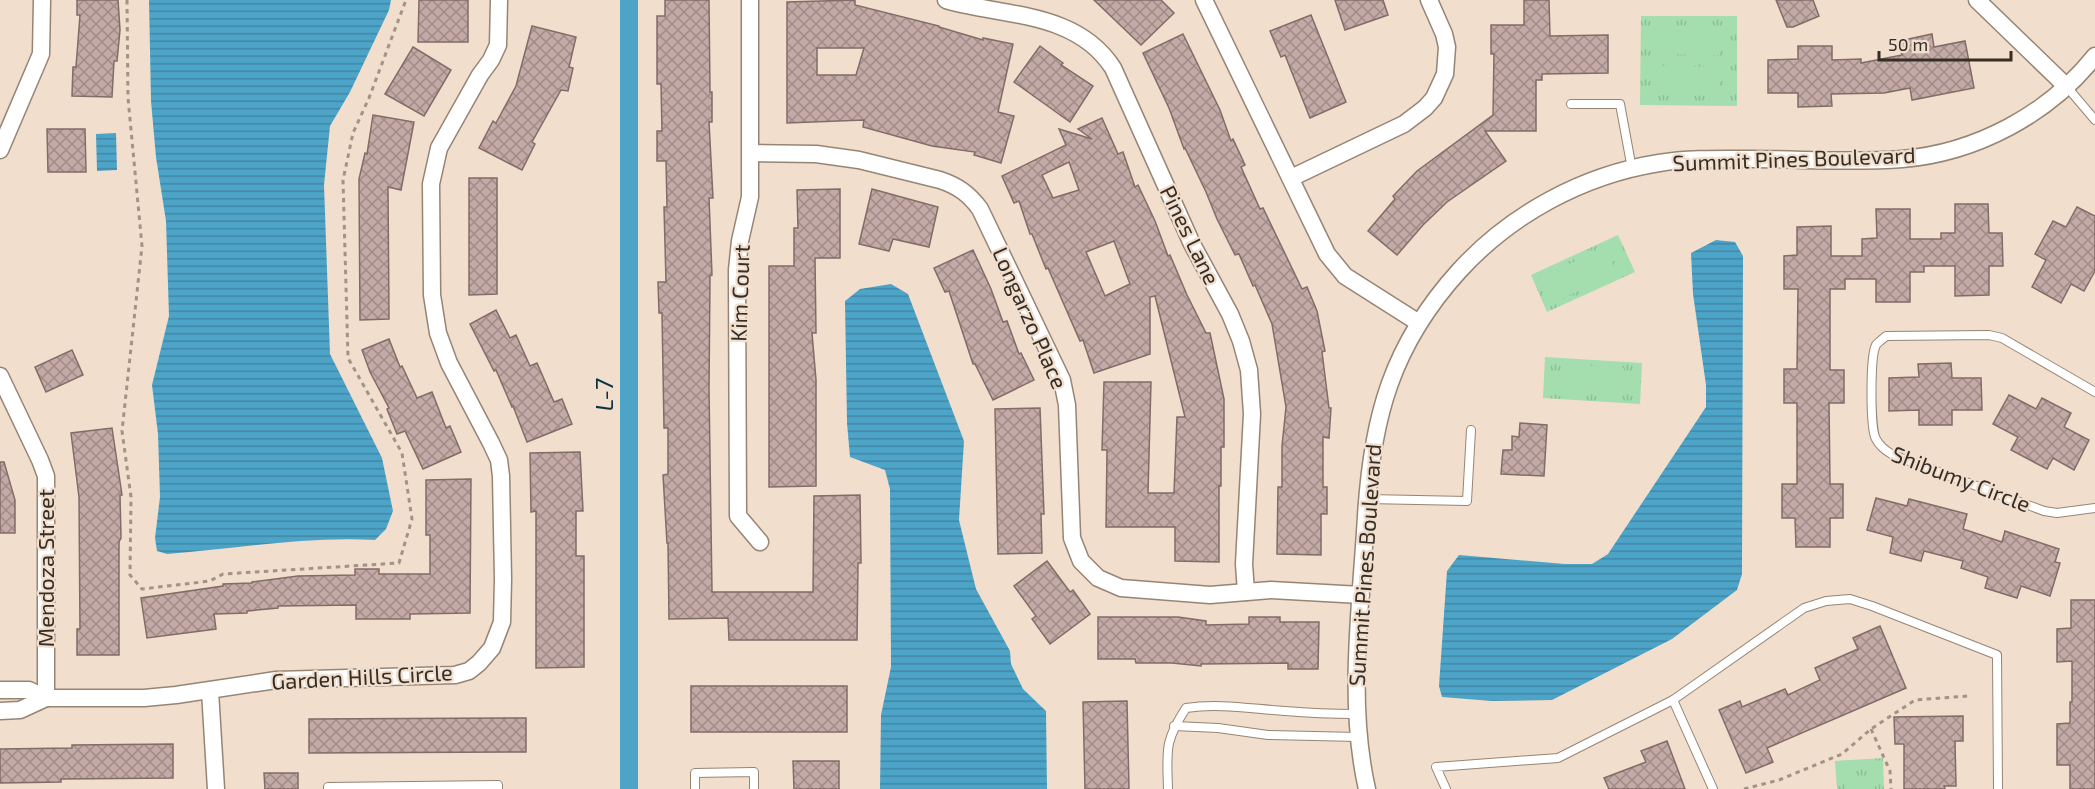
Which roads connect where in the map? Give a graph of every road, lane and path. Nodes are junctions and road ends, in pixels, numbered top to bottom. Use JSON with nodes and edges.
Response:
{"nodes":[{"id":1,"x":42,"y":0,"type":"edge"},
{"id":2,"x":128,"y":0,"type":"edge"},
{"id":3,"x":406,"y":0,"type":"edge"},
{"id":4,"x":499,"y":0,"type":"edge"},
{"id":5,"x":750,"y":0,"type":"edge"},
{"id":6,"x":946,"y":0,"type":"edge"},
{"id":7,"x":1204,"y":0,"type":"edge"},
{"id":8,"x":1429,"y":0,"type":"edge"},
{"id":9,"x":1977,"y":0,"type":"edge"},
{"id":10,"x":2095,"y":56,"type":"edge"},
{"id":11,"x":2067,"y":87,"type":"junction"},
{"id":12,"x":1571,"y":104,"type":"dead end"},
{"id":13,"x":2095,"y":120,"type":"edge"},
{"id":14,"x":0,"y":150,"type":"edge"},
{"id":15,"x":751,"y":153,"type":"junction"},
{"id":16,"x":1632,"y":169,"type":"junction"},
{"id":17,"x":1290,"y":178,"type":"junction"},
{"id":18,"x":1419,"y":323,"type":"junction"},
{"id":19,"x":0,"y":376,"type":"edge"},
{"id":20,"x":2095,"y":392,"type":"edge"},
{"id":21,"x":1471,"y":430,"type":"dead end"},
{"id":22,"x":1367,"y":500,"type":"junction"},
{"id":23,"x":2095,"y":508,"type":"edge"},
{"id":24,"x":760,"y":542,"type":"dead end"},
{"id":25,"x":1246,"y":592,"type":"junction"},
{"id":26,"x":1362,"y":596,"type":"junction"},
{"id":27,"x":0,"y":690,"type":"edge"},
{"id":28,"x":210,"y":691,"type":"junction"},
{"id":29,"x":1968,"y":696,"type":"dead end"},
{"id":30,"x":46,"y":698,"type":"junction"},
{"id":31,"x":1673,"y":700,"type":"junction"},
{"id":32,"x":0,"y":711,"type":"edge"},
{"id":33,"x":1356,"y":714,"type":"junction"},
{"id":34,"x":1174,"y":726,"type":"junction"},
{"id":35,"x":1871,"y":729,"type":"junction"},
{"id":36,"x":1358,"y":737,"type":"junction"},
{"id":37,"x":216,"y":789,"type":"edge"},
{"id":38,"x":328,"y":789,"type":"edge"},
{"id":39,"x":498,"y":789,"type":"edge"},
{"id":40,"x":695,"y":789,"type":"edge"},
{"id":41,"x":754,"y":789,"type":"edge"},
{"id":42,"x":1168,"y":789,"type":"edge"},
{"id":43,"x":1367,"y":789,"type":"edge"},
{"id":44,"x":1446,"y":789,"type":"edge"},
{"id":45,"x":1713,"y":789,"type":"edge"},
{"id":46,"x":1744,"y":789,"type":"edge"},
{"id":47,"x":1891,"y":789,"type":"edge"},
{"id":48,"x":1998,"y":789,"type":"edge"}],
"edges":[{"from":1,"to":14,"type":"street"},
{"from":2,"to":3,"type":"path"},
{"from":4,"to":28,"type":"street","name":"Garden Hills Circle"},
{"from":5,"to":15,"type":"street","name":"Kim Court"},
{"from":6,"to":25,"type":"street","name":"Pines Lane"},
{"from":7,"to":17,"type":"street"},
{"from":8,"to":17,"type":"street"},
{"from":9,"to":11,"type":"street"},
{"from":10,"to":11,"type":"street","name":"Summit Pines Boulevard"},
{"from":11,"to":13,"type":"lane"},
{"from":11,"to":16,"type":"street","name":"Summit Pines Boulevard"},
{"from":12,"to":16,"type":"lane"},
{"from":15,"to":24,"type":"street","name":"Kim Court"},
{"from":15,"to":25,"type":"street","name":"Longarzo Place"},
{"from":16,"to":18,"type":"street","name":"Summit Pines Boulevard"},
{"from":17,"to":18,"type":"street"},
{"from":18,"to":22,"type":"street","name":"Summit Pines Boulevard"},
{"from":19,"to":30,"type":"street","name":"Mendoza Street"},
{"from":20,"to":23,"type":"lane","name":"Shibumy Circle"},
{"from":21,"to":22,"type":"lane"},
{"from":22,"to":26,"type":"street","name":"Summit Pines Boulevard"},
{"from":25,"to":26,"type":"street","name":"Longarzo Place"},
{"from":26,"to":33,"type":"street","name":"Summit Pines Boulevard"},
{"from":27,"to":30,"type":"street","name":"Garden Hills Circle"},
{"from":28,"to":30,"type":"street","name":"Garden Hills Circle"},
{"from":28,"to":37,"type":"street"},
{"from":29,"to":35,"type":"path"},
{"from":30,"to":32,"type":"street","name":"Garden Hills Circle"},
{"from":31,"to":44,"type":"lane"},
{"from":31,"to":45,"type":"lane"},
{"from":31,"to":48,"type":"lane"},
{"from":33,"to":34,"type":"lane"},
{"from":33,"to":36,"type":"street","name":"Summit Pines Boulevard"},
{"from":34,"to":36,"type":"lane"},
{"from":34,"to":42,"type":"lane"},
{"from":35,"to":46,"type":"path"},
{"from":35,"to":47,"type":"path"},
{"from":36,"to":43,"type":"street","name":"Summit Pines Boulevard"},
{"from":38,"to":39,"type":"lane"},
{"from":40,"to":41,"type":"lane"}]}
